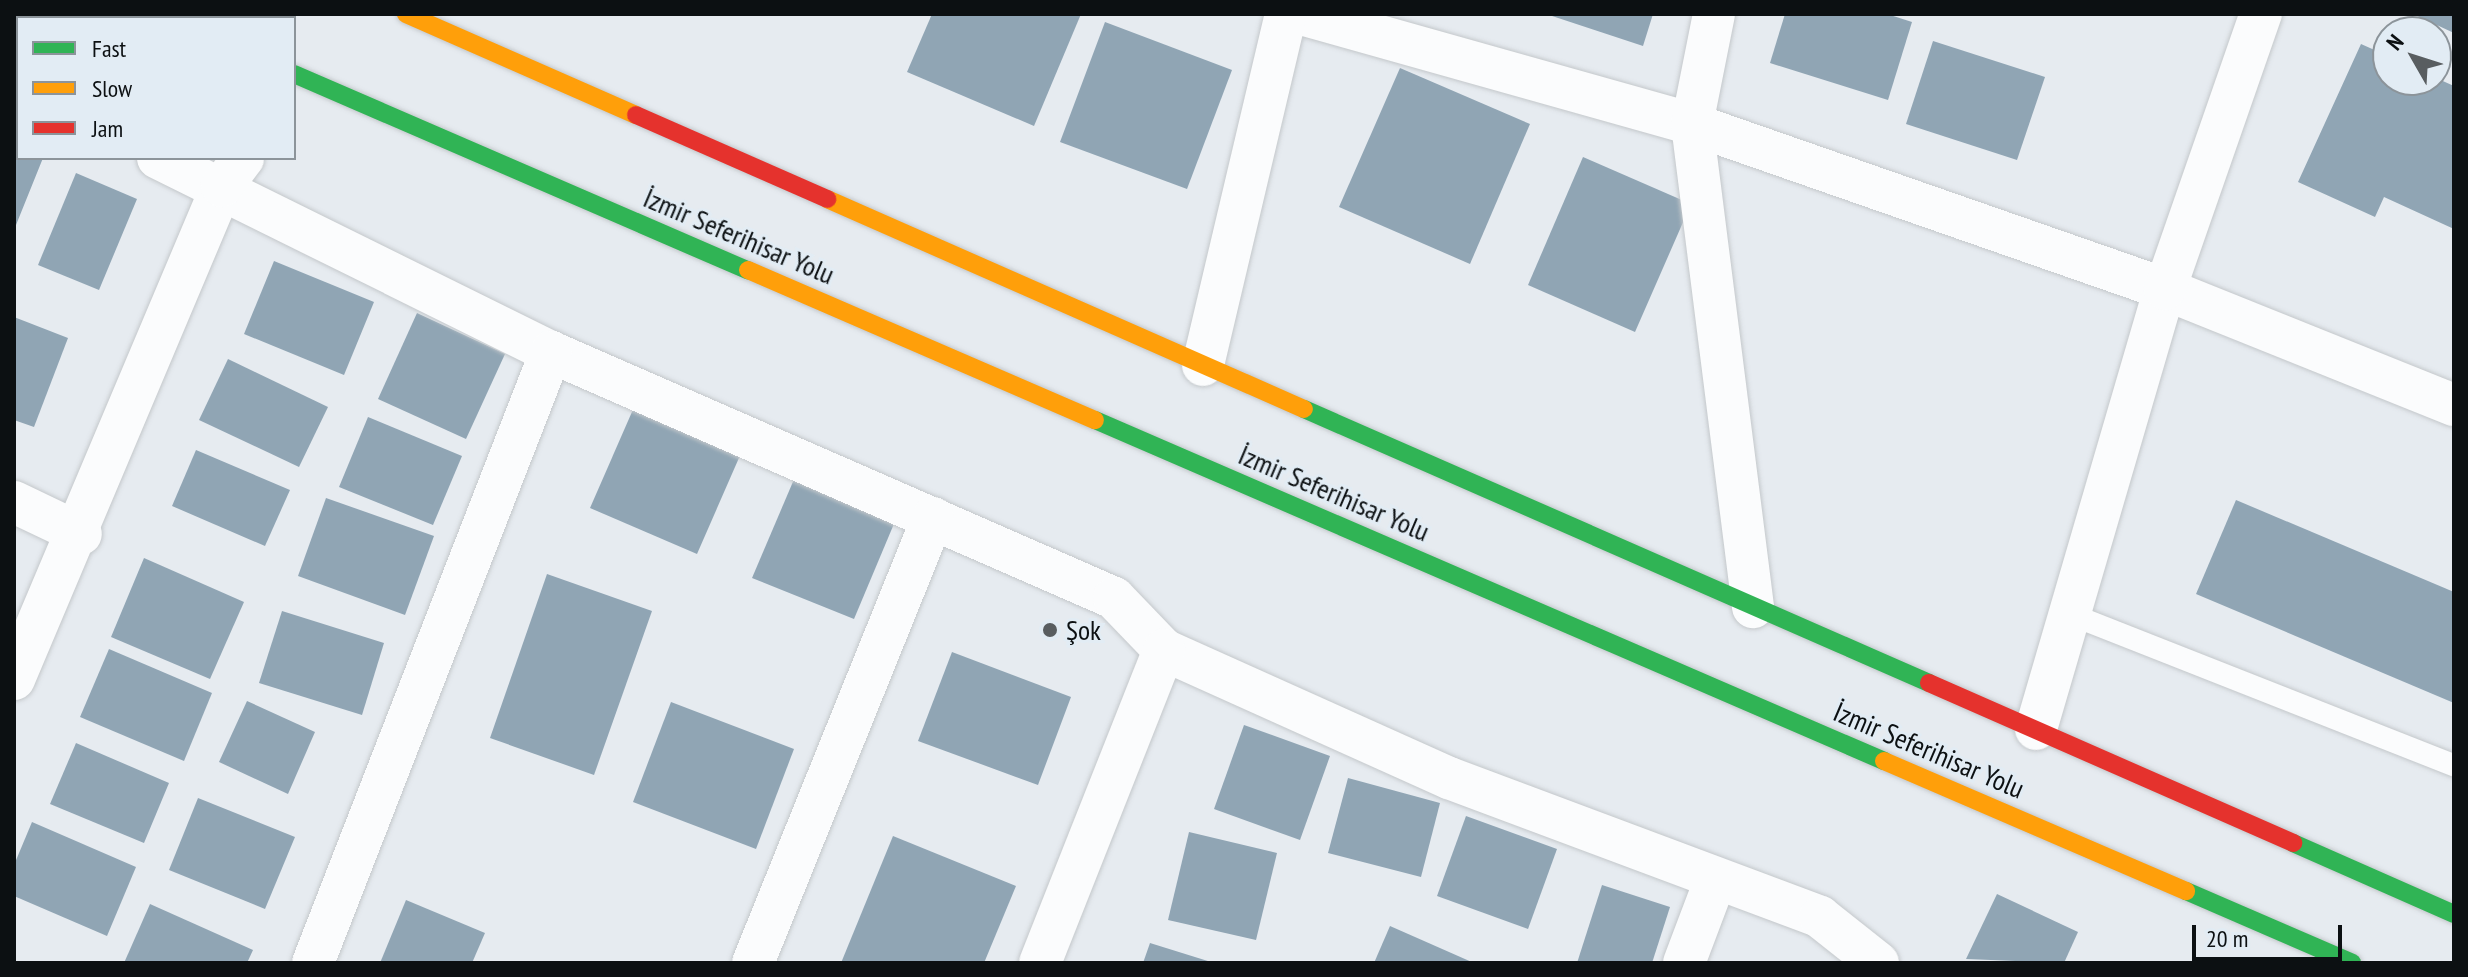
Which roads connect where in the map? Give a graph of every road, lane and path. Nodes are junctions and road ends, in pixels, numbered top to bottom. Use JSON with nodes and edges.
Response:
{"nodes":[{"id":1,"x":406,"y":14,"type":"edge"},
{"id":2,"x":1286,"y":14,"type":"edge"},
{"id":3,"x":1301,"y":14,"type":"edge"},
{"id":4,"x":1714,"y":14,"type":"edge"},
{"id":5,"x":2261,"y":14,"type":"edge"},
{"id":6,"x":298,"y":82,"type":"edge"},
{"id":7,"x":1692,"y":124,"type":"junction"},
{"id":8,"x":169,"y":160,"type":"edge"},
{"id":9,"x":232,"y":172,"type":"edge"},
{"id":10,"x":2165,"y":289,"type":"junction"},
{"id":11,"x":551,"y":352,"type":"junction"},
{"id":12,"x":1203,"y":365,"type":"junction"},
{"id":13,"x":2454,"y":405,"type":"edge"},
{"id":14,"x":14,"y":502,"type":"edge"},
{"id":15,"x":933,"y":518,"type":"junction"},
{"id":16,"x":81,"y":534,"type":"junction"},
{"id":17,"x":1753,"y":607,"type":"junction"},
{"id":18,"x":2070,"y":614,"type":"junction"},
{"id":19,"x":1164,"y":650,"type":"junction"},
{"id":20,"x":14,"y":679,"type":"edge"},
{"id":21,"x":2036,"y":729,"type":"junction"},
{"id":22,"x":2454,"y":765,"type":"edge"},
{"id":23,"x":1715,"y":881,"type":"junction"},
{"id":24,"x":2454,"y":914,"type":"edge"},
{"id":25,"x":313,"y":963,"type":"edge"},
{"id":26,"x":753,"y":963,"type":"edge"},
{"id":27,"x":1040,"y":963,"type":"edge"},
{"id":28,"x":1684,"y":963,"type":"edge"},
{"id":29,"x":1878,"y":963,"type":"edge"},
{"id":30,"x":2352,"y":963,"type":"edge"}],
"edges":[{"from":1,"to":12,"type":"main road"},
{"from":2,"to":12,"type":"street"},
{"from":3,"to":7,"type":"street"},
{"from":4,"to":7,"type":"street"},
{"from":5,"to":10,"type":"street"},
{"from":6,"to":30,"type":"main road","name":"İzmir Seferihisar Yolu"},
{"from":7,"to":10,"type":"street"},
{"from":7,"to":17,"type":"street"},
{"from":8,"to":9,"type":"street"},
{"from":9,"to":11,"type":"street"},
{"from":9,"to":16,"type":"street"},
{"from":10,"to":13,"type":"street"},
{"from":10,"to":18,"type":"street"},
{"from":11,"to":15,"type":"street"},
{"from":11,"to":25,"type":"street"},
{"from":12,"to":17,"type":"main road"},
{"from":14,"to":16,"type":"street"},
{"from":15,"to":19,"type":"street"},
{"from":15,"to":26,"type":"street"},
{"from":16,"to":20,"type":"street"},
{"from":17,"to":21,"type":"main road"},
{"from":18,"to":21,"type":"street"},
{"from":18,"to":22,"type":"lane"},
{"from":19,"to":23,"type":"street"},
{"from":19,"to":27,"type":"street"},
{"from":21,"to":24,"type":"main road"},
{"from":23,"to":28,"type":"street"},
{"from":23,"to":29,"type":"street"}]}
